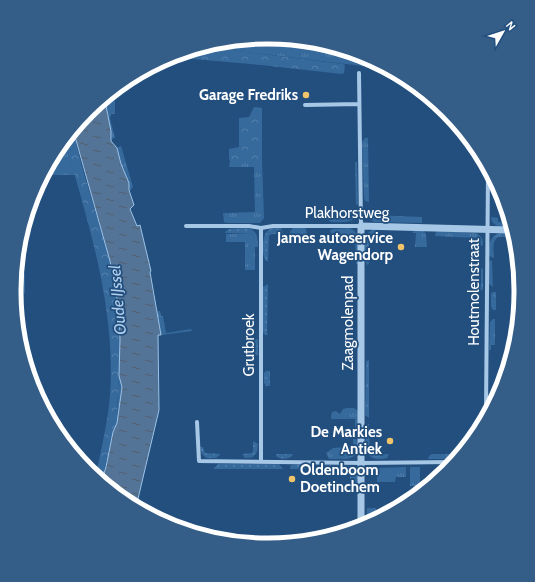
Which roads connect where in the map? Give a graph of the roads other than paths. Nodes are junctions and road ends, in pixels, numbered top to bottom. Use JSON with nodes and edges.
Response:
{"nodes":[{"id":1,"x":359,"y":73,"type":"dead end"},
{"id":2,"x":359,"y":104,"type":"junction"},
{"id":3,"x":305,"y":105,"type":"dead end"},
{"id":4,"x":488,"y":180,"type":"edge"},
{"id":5,"x":186,"y":226,"type":"dead end"},
{"id":6,"x":361,"y":226,"type":"junction"},
{"id":7,"x":261,"y":228,"type":"junction"},
{"id":8,"x":486,"y":229,"type":"junction"},
{"id":9,"x":507,"y":230,"type":"edge"},
{"id":10,"x":486,"y":405,"type":"edge"},
{"id":11,"x":197,"y":422,"type":"dead end"},
{"id":12,"x":261,"y":462,"type":"junction"},
{"id":13,"x":445,"y":462,"type":"edge"},
{"id":14,"x":362,"y":463,"type":"junction"},
{"id":15,"x":361,"y":519,"type":"edge"}],
"edges":[{"from":1,"to":2,"type":"street","name":"Zaagmolenpad"},
{"from":2,"to":3,"type":"street"},
{"from":2,"to":6,"type":"street","name":"Zaagmolenpad"},
{"from":4,"to":8,"type":"street","name":"Houtmolenstraat"},
{"from":5,"to":7,"type":"street","name":"Plakhorstweg"},
{"from":6,"to":7,"type":"street","name":"Plakhorstweg"},
{"from":6,"to":8,"type":"street","name":"Plakhorstweg"},
{"from":6,"to":14,"type":"street","name":"Zaagmolenpad"},
{"from":7,"to":12,"type":"street","name":"Grutbroek"},
{"from":8,"to":9,"type":"street","name":"Plakhorstweg"},
{"from":8,"to":10,"type":"street","name":"Houtmolenstraat"},
{"from":11,"to":12,"type":"street"},
{"from":12,"to":14,"type":"street"},
{"from":13,"to":14,"type":"street"},
{"from":14,"to":15,"type":"street","name":"Zaagmolenpad"}]}
